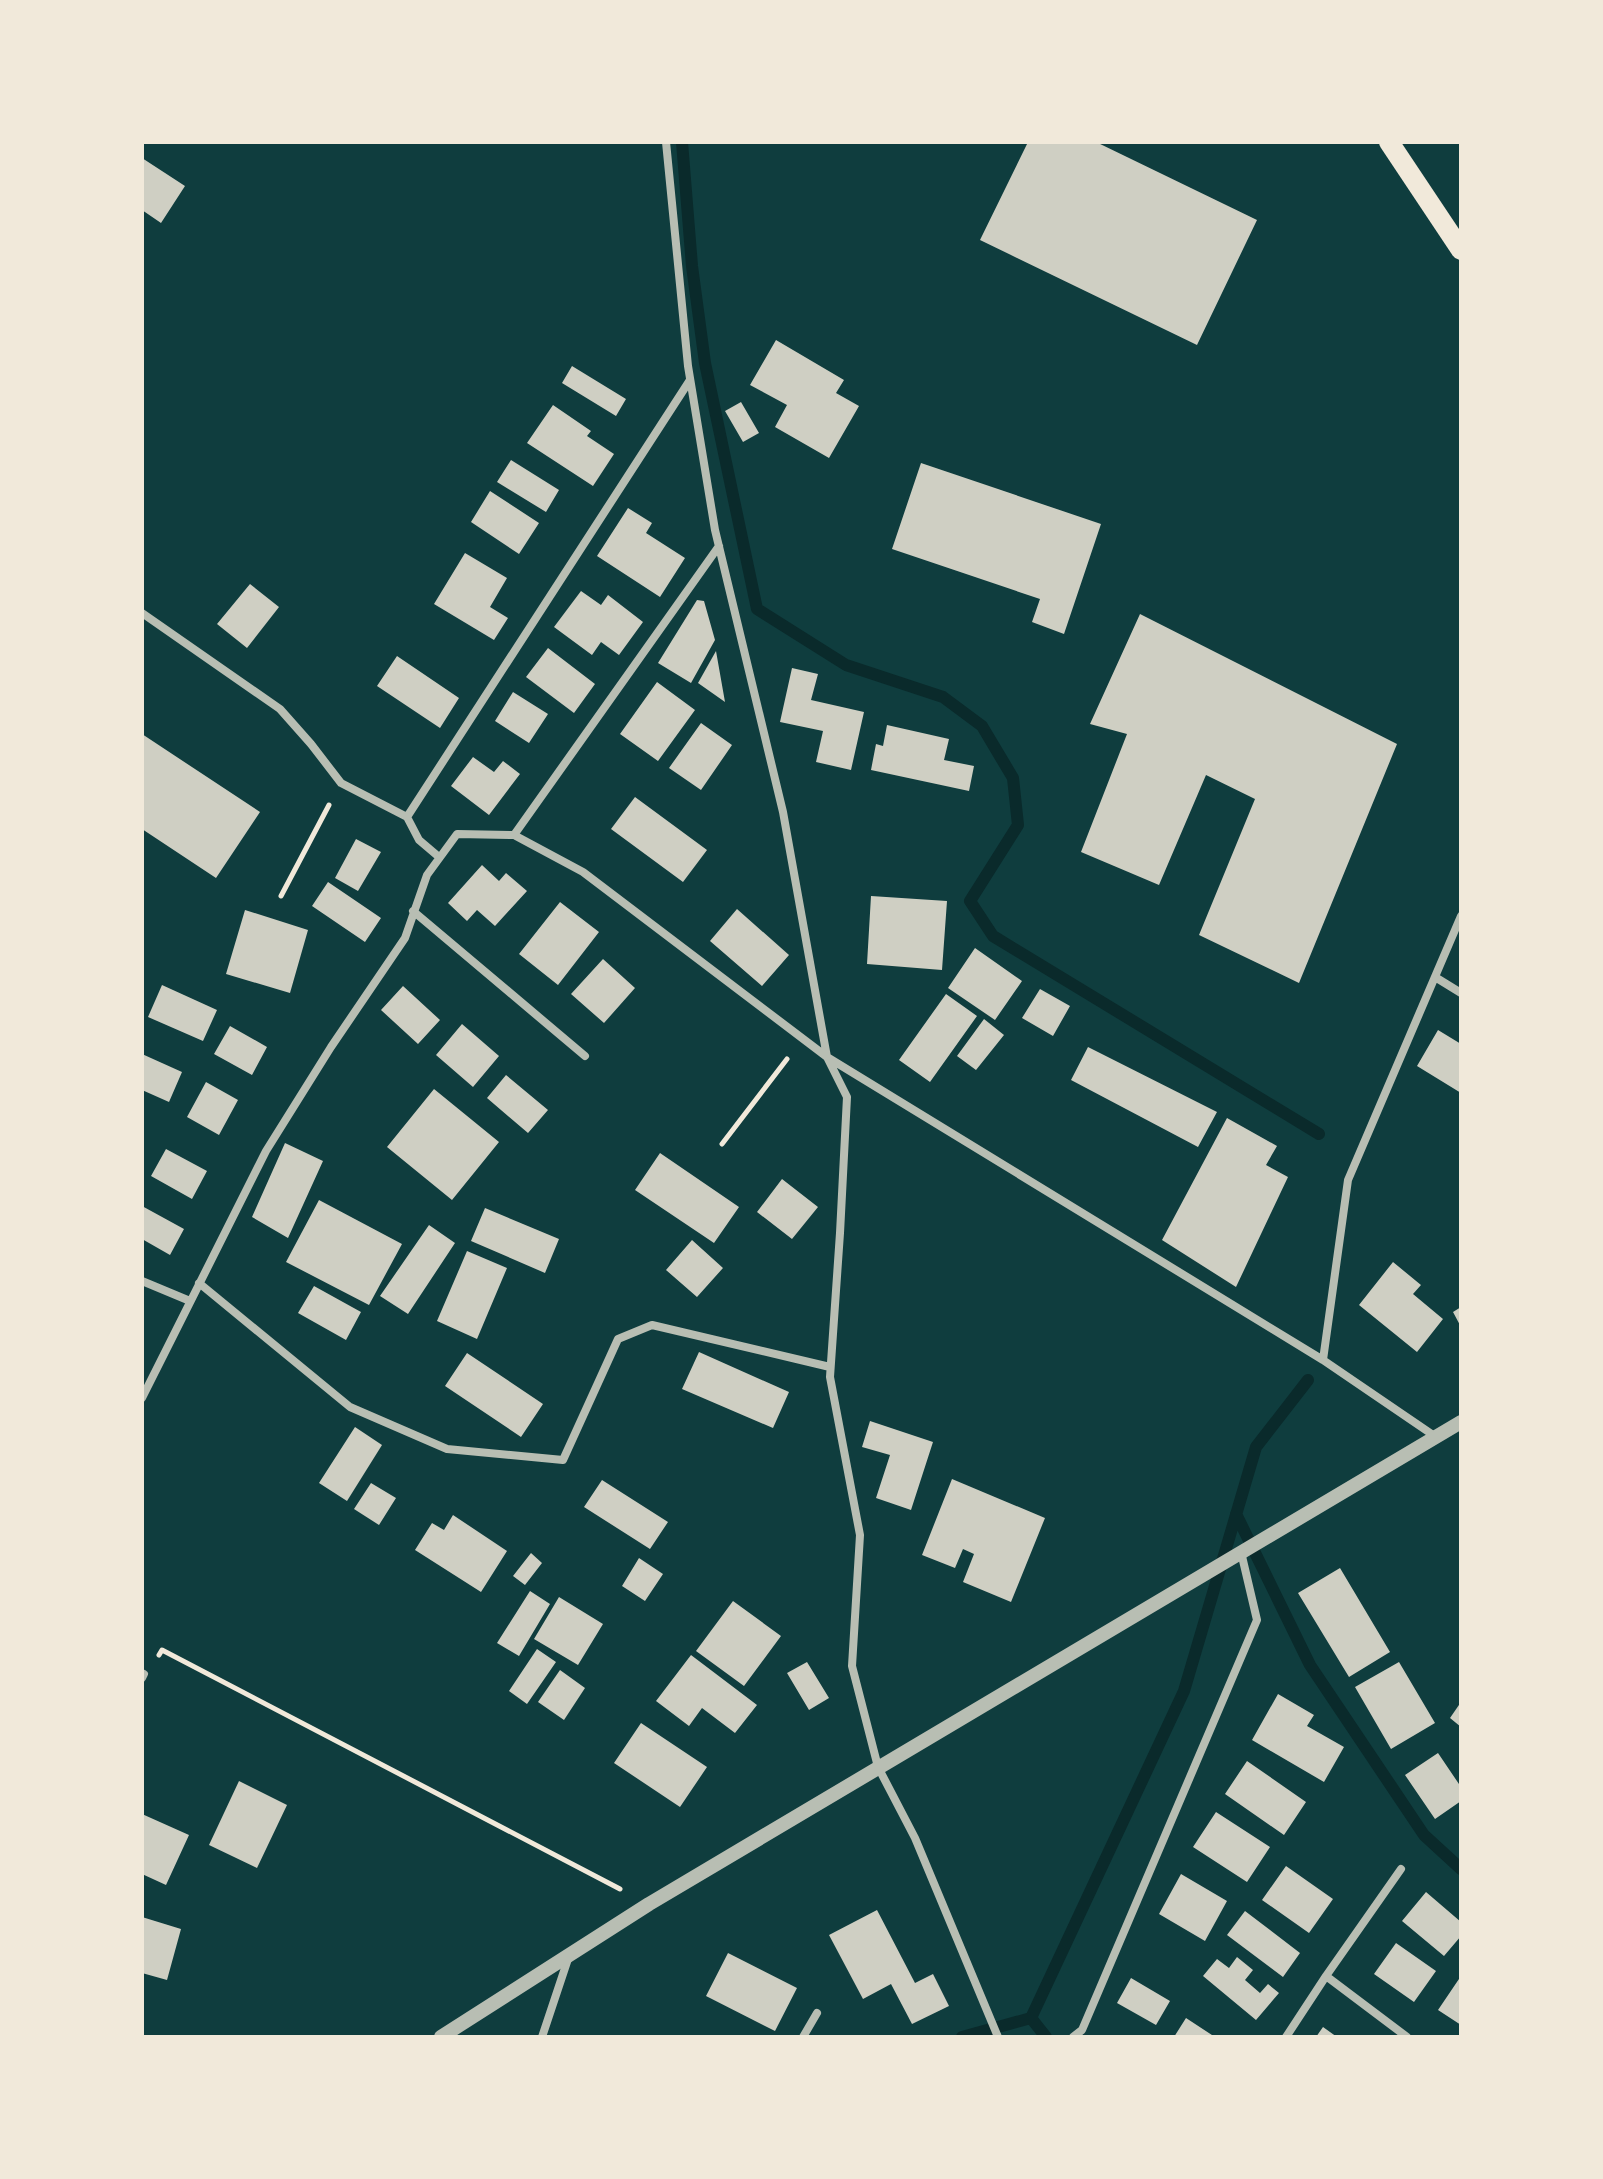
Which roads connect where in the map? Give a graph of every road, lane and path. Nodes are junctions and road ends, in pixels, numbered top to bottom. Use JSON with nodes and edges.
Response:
{"nodes":[{"id":1,"x":666,"y":142,"type":"edge"},
{"id":2,"x":1389,"y":142,"type":"edge"},
{"id":3,"x":1461,"y":250,"type":"edge"},
{"id":4,"x":690,"y":380,"type":"junction"},
{"id":5,"x":719,"y":546,"type":"junction"},
{"id":6,"x":142,"y":613,"type":"edge"},
{"id":7,"x":341,"y":783,"type":"junction"},
{"id":8,"x":407,"y":817,"type":"junction"},
{"id":9,"x":514,"y":835,"type":"junction"},
{"id":10,"x":439,"y":857,"type":"junction"},
{"id":11,"x":281,"y":896,"type":"dead end"},
{"id":12,"x":413,"y":911,"type":"junction"},
{"id":13,"x":1461,"y":916,"type":"edge"},
{"id":14,"x":1435,"y":977,"type":"junction"},
{"id":15,"x":1461,"y":993,"type":"edge"},
{"id":16,"x":802,"y":1039,"type":"junction"},
{"id":17,"x":585,"y":1056,"type":"dead end"},
{"id":18,"x":827,"y":1057,"type":"junction"},
{"id":19,"x":722,"y":1144,"type":"dead end"},
{"id":20,"x":142,"y":1281,"type":"edge"},
{"id":21,"x":199,"y":1283,"type":"junction"},
{"id":22,"x":190,"y":1301,"type":"junction"},
{"id":23,"x":1323,"y":1360,"type":"junction"},
{"id":24,"x":830,"y":1367,"type":"junction"},
{"id":25,"x":142,"y":1398,"type":"edge"},
{"id":26,"x":1461,"y":1422,"type":"edge"},
{"id":27,"x":1436,"y":1437,"type":"junction"},
{"id":28,"x":1241,"y":1552,"type":"junction"},
{"id":29,"x":143,"y":1675,"type":"edge"},
{"id":30,"x":878,"y":1767,"type":"junction"},
{"id":31,"x":1401,"y":1869,"type":"dead end"},
{"id":32,"x":649,"y":1904,"type":"junction"},
{"id":33,"x":570,"y":1955,"type":"junction"},
{"id":34,"x":1326,"y":1976,"type":"junction"},
{"id":35,"x":817,"y":2013,"type":"dead end"},
{"id":36,"x":441,"y":2037,"type":"edge"},
{"id":37,"x":542,"y":2037,"type":"edge"},
{"id":38,"x":803,"y":2037,"type":"edge"},
{"id":39,"x":998,"y":2037,"type":"edge"},
{"id":40,"x":1073,"y":2037,"type":"edge"},
{"id":41,"x":1286,"y":2037,"type":"edge"},
{"id":42,"x":1407,"y":2037,"type":"edge"}],
"edges":[{"from":1,"to":4,"type":"street"},
{"from":2,"to":3,"type":"main road"},
{"from":4,"to":5,"type":"street"},
{"from":4,"to":8,"type":"street"},
{"from":5,"to":9,"type":"street"},
{"from":5,"to":18,"type":"street"},
{"from":6,"to":7,"type":"street"},
{"from":7,"to":8,"type":"street"},
{"from":7,"to":11,"type":"path"},
{"from":8,"to":10,"type":"street"},
{"from":9,"to":10,"type":"street"},
{"from":9,"to":16,"type":"street"},
{"from":10,"to":12,"type":"street"},
{"from":12,"to":17,"type":"street"},
{"from":12,"to":21,"type":"street"},
{"from":13,"to":14,"type":"street"},
{"from":14,"to":15,"type":"street"},
{"from":14,"to":23,"type":"street"},
{"from":16,"to":18,"type":"street"},
{"from":16,"to":19,"type":"path"},
{"from":18,"to":23,"type":"street"},
{"from":18,"to":24,"type":"street"},
{"from":20,"to":22,"type":"street"},
{"from":21,"to":22,"type":"street"},
{"from":21,"to":24,"type":"street"},
{"from":22,"to":25,"type":"street"},
{"from":23,"to":27,"type":"street"},
{"from":24,"to":30,"type":"street"},
{"from":26,"to":27,"type":"street"},
{"from":27,"to":28,"type":"street"},
{"from":28,"to":30,"type":"street"},
{"from":28,"to":40,"type":"street"},
{"from":29,"to":32,"type":"path"},
{"from":30,"to":32,"type":"street"},
{"from":30,"to":39,"type":"street"},
{"from":31,"to":34,"type":"street"},
{"from":32,"to":33,"type":"street"},
{"from":33,"to":36,"type":"street"},
{"from":33,"to":37,"type":"street"},
{"from":34,"to":41,"type":"street"},
{"from":34,"to":42,"type":"street"},
{"from":35,"to":38,"type":"street"}]}
